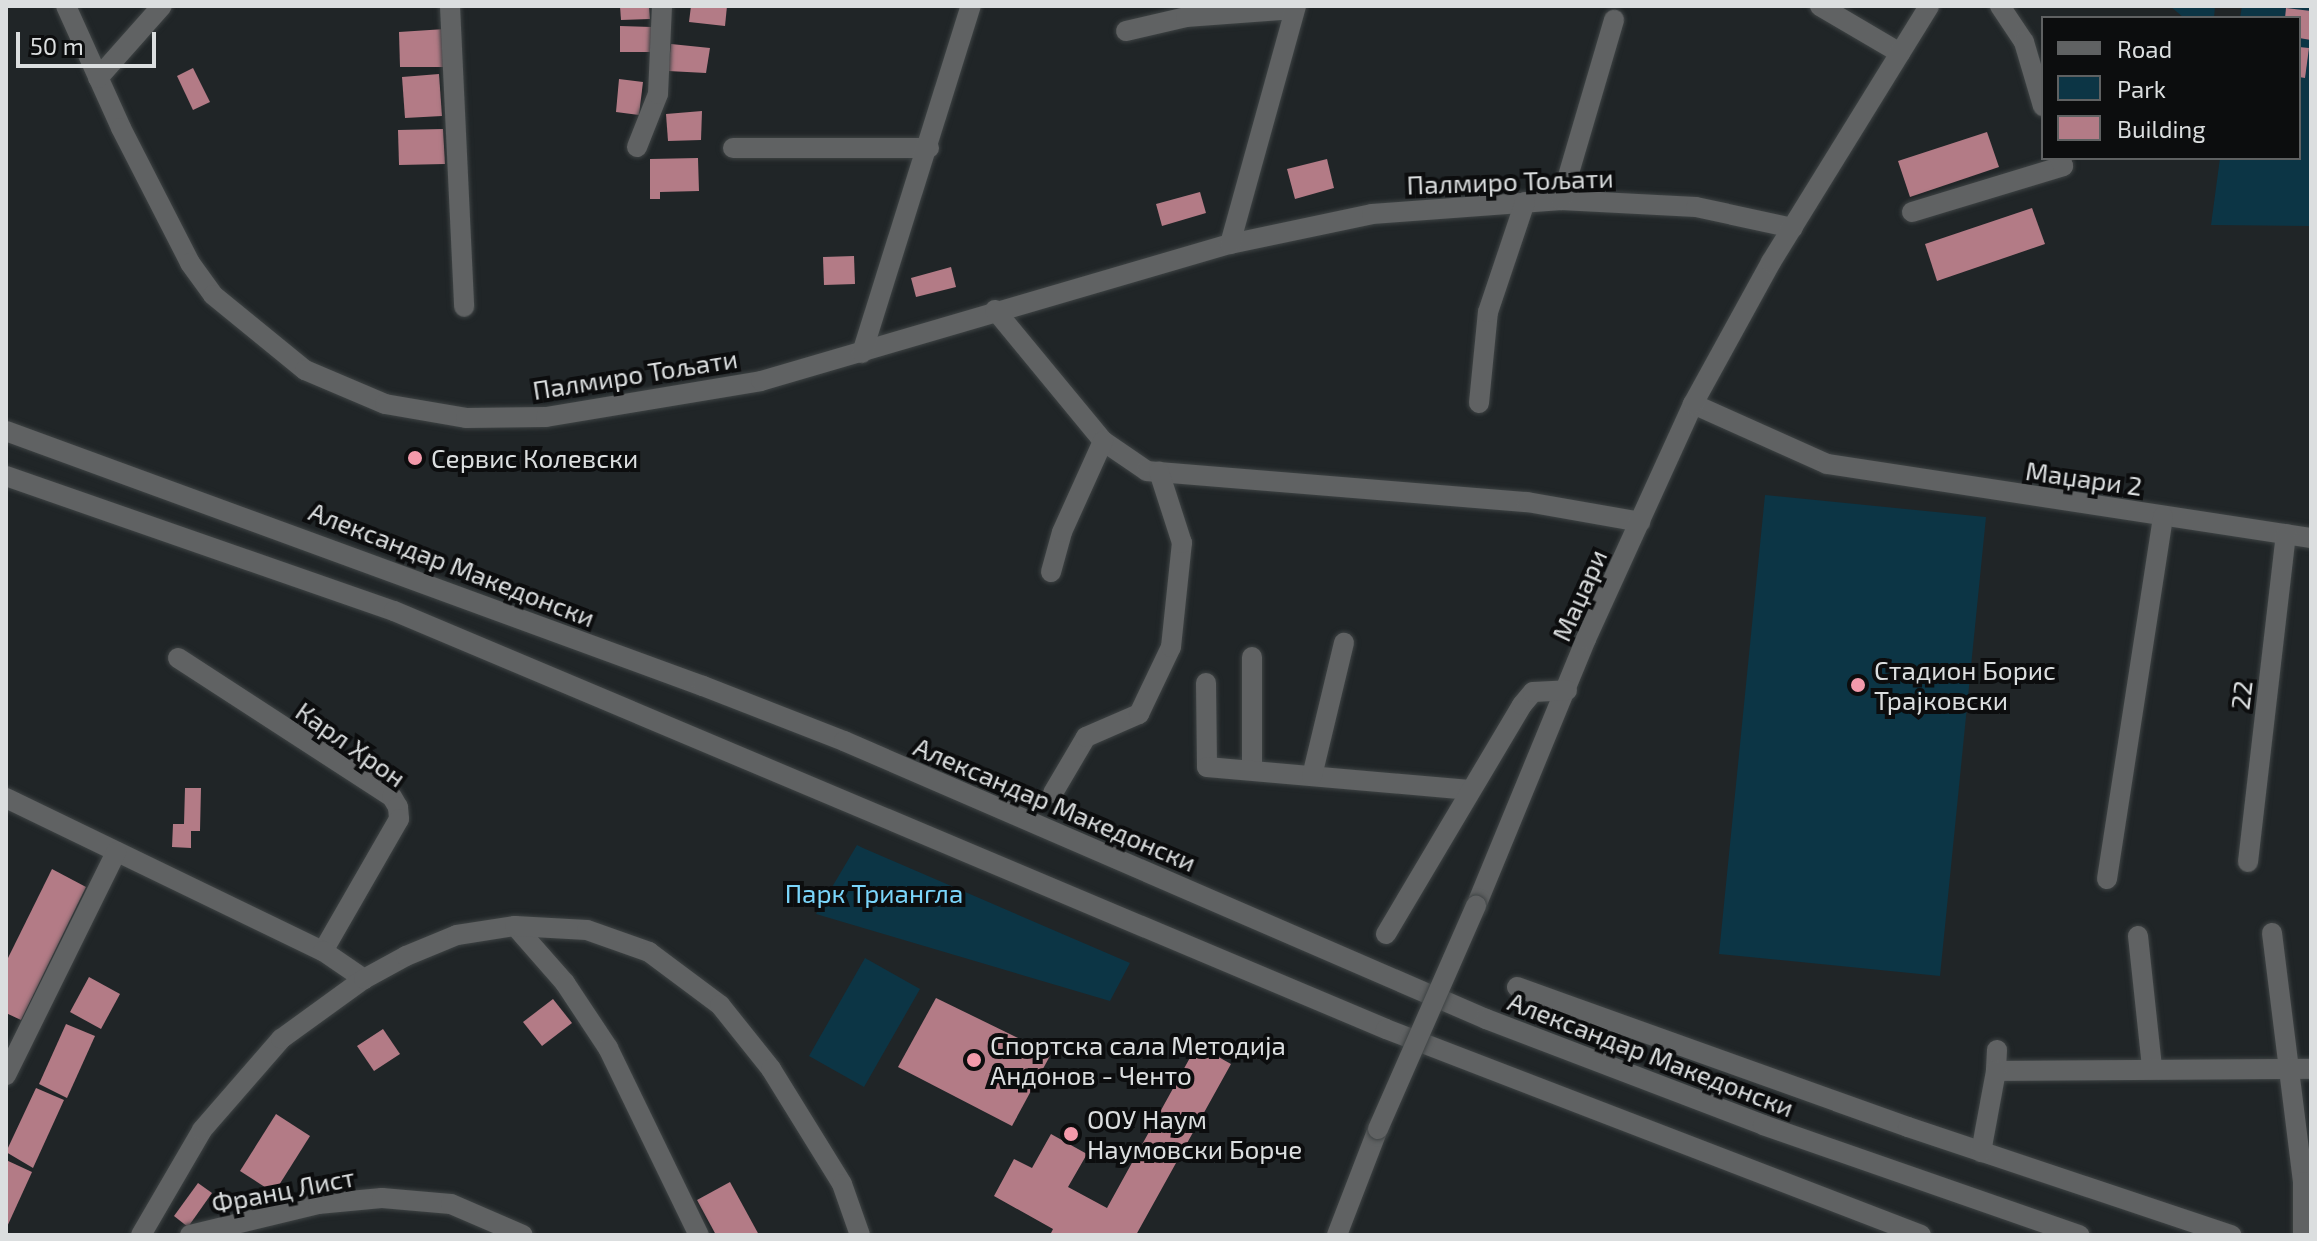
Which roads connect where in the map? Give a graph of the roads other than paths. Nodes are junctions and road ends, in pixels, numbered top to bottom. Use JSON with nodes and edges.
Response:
{"nodes":[{"id":1,"x":66,"y":6,"type":"edge"},
{"id":2,"x":162,"y":6,"type":"edge"},
{"id":3,"x":450,"y":6,"type":"edge"},
{"id":4,"x":662,"y":6,"type":"edge"},
{"id":5,"x":971,"y":6,"type":"edge"},
{"id":6,"x":1820,"y":6,"type":"edge"},
{"id":7,"x":1929,"y":6,"type":"edge"},
{"id":8,"x":2000,"y":6,"type":"edge"},
{"id":9,"x":1295,"y":7,"type":"edge"},
{"id":10,"x":1614,"y":20,"type":"dead end"},
{"id":11,"x":1126,"y":31,"type":"dead end"},
{"id":12,"x":1900,"y":53,"type":"junction"},
{"id":13,"x":98,"y":78,"type":"junction"},
{"id":14,"x":2041,"y":99,"type":"edge"},
{"id":15,"x":637,"y":147,"type":"dead end"},
{"id":16,"x":733,"y":148,"type":"dead end"},
{"id":17,"x":929,"y":148,"type":"junction"},
{"id":18,"x":2061,"y":160,"type":"edge"},
{"id":19,"x":1561,"y":200,"type":"junction"},
{"id":20,"x":1525,"y":202,"type":"junction"},
{"id":21,"x":1912,"y":212,"type":"dead end"},
{"id":22,"x":1793,"y":228,"type":"junction"},
{"id":23,"x":1230,"y":244,"type":"junction"},
{"id":24,"x":464,"y":307,"type":"dead end"},
{"id":25,"x":995,"y":310,"type":"junction"},
{"id":26,"x":862,"y":353,"type":"junction"},
{"id":27,"x":1479,"y":403,"type":"dead end"},
{"id":28,"x":1693,"y":404,"type":"junction"},
{"id":29,"x":6,"y":431,"type":"edge"},
{"id":30,"x":1103,"y":441,"type":"junction"},
{"id":31,"x":1159,"y":472,"type":"junction"},
{"id":32,"x":6,"y":476,"type":"edge"},
{"id":33,"x":2163,"y":516,"type":"junction"},
{"id":34,"x":1640,"y":522,"type":"junction"},
{"id":35,"x":2286,"y":534,"type":"junction"},
{"id":36,"x":2311,"y":538,"type":"edge"},
{"id":37,"x":1051,"y":572,"type":"dead end"},
{"id":38,"x":1344,"y":643,"type":"dead end"},
{"id":39,"x":1252,"y":657,"type":"dead end"},
{"id":40,"x":178,"y":658,"type":"dead end"},
{"id":41,"x":1206,"y":683,"type":"dead end"},
{"id":42,"x":1567,"y":690,"type":"junction"},
{"id":43,"x":1252,"y":770,"type":"junction"},
{"id":44,"x":1312,"y":776,"type":"junction"},
{"id":45,"x":1470,"y":790,"type":"junction"},
{"id":46,"x":1053,"y":793,"type":"dead end"},
{"id":47,"x":6,"y":798,"type":"edge"},
{"id":48,"x":116,"y":852,"type":"junction"},
{"id":49,"x":2248,"y":862,"type":"dead end"},
{"id":50,"x":2107,"y":879,"type":"dead end"},
{"id":51,"x":515,"y":926,"type":"junction"},
{"id":52,"x":2272,"y":933,"type":"dead end"},
{"id":53,"x":1386,"y":934,"type":"dead end"},
{"id":54,"x":2138,"y":936,"type":"dead end"},
{"id":55,"x":323,"y":951,"type":"junction"},
{"id":56,"x":364,"y":979,"type":"junction"},
{"id":57,"x":1517,"y":987,"type":"dead end"},
{"id":58,"x":1997,"y":1050,"type":"dead end"},
{"id":59,"x":2152,"y":1068,"type":"junction"},
{"id":60,"x":2301,"y":1070,"type":"edge"},
{"id":61,"x":1996,"y":1071,"type":"junction"},
{"id":62,"x":6,"y":1075,"type":"edge"},
{"id":63,"x":1981,"y":1152,"type":"junction"},
{"id":64,"x":141,"y":1235,"type":"edge"},
{"id":65,"x":190,"y":1235,"type":"edge"},
{"id":66,"x":523,"y":1235,"type":"edge"},
{"id":67,"x":699,"y":1235,"type":"edge"},
{"id":68,"x":860,"y":1235,"type":"edge"},
{"id":69,"x":1337,"y":1235,"type":"edge"},
{"id":70,"x":1921,"y":1235,"type":"edge"},
{"id":71,"x":2079,"y":1235,"type":"edge"},
{"id":72,"x":2231,"y":1235,"type":"edge"},
{"id":73,"x":2303,"y":1235,"type":"edge"}],
"edges":[{"from":1,"to":13,"type":"street","name":"Палмиро Тољати"},
{"from":2,"to":13,"type":"street"},
{"from":3,"to":24,"type":"street"},
{"from":4,"to":15,"type":"street"},
{"from":5,"to":17,"type":"street"},
{"from":6,"to":12,"type":"street"},
{"from":7,"to":12,"type":"street","name":"Маџари"},
{"from":8,"to":14,"type":"street"},
{"from":9,"to":11,"type":"street"},
{"from":9,"to":23,"type":"street"},
{"from":10,"to":19,"type":"street"},
{"from":12,"to":22,"type":"street","name":"Маџари"},
{"from":13,"to":26,"type":"street","name":"Палмиро Тољати"},
{"from":16,"to":17,"type":"street"},
{"from":17,"to":26,"type":"street"},
{"from":18,"to":21,"type":"street"},
{"from":19,"to":20,"type":"street","name":"Палмиро Тољати"},
{"from":19,"to":22,"type":"street","name":"Палмиро Тољати"},
{"from":20,"to":23,"type":"street","name":"Палмиро Тољати"},
{"from":20,"to":27,"type":"street"},
{"from":22,"to":28,"type":"street","name":"Маџари"},
{"from":23,"to":25,"type":"street","name":"Палмиро Тољати"},
{"from":25,"to":26,"type":"street","name":"Палмиро Тољати"},
{"from":25,"to":30,"type":"street"},
{"from":28,"to":33,"type":"street","name":"Маџари 2"},
{"from":28,"to":34,"type":"street","name":"Маџари"},
{"from":29,"to":71,"type":"street","name":"Александар Македонски"},
{"from":30,"to":31,"type":"street"},
{"from":30,"to":37,"type":"street"},
{"from":31,"to":34,"type":"street"},
{"from":31,"to":46,"type":"street"},
{"from":32,"to":70,"type":"street"},
{"from":33,"to":35,"type":"street"},
{"from":33,"to":50,"type":"street","name":"Маџари 2"},
{"from":34,"to":42,"type":"street","name":"Маџари"},
{"from":35,"to":36,"type":"street"},
{"from":35,"to":49,"type":"street","name":"22"},
{"from":38,"to":44,"type":"street"},
{"from":39,"to":43,"type":"street"},
{"from":40,"to":55,"type":"street","name":"Карл Хрон"},
{"from":41,"to":43,"type":"street"},
{"from":42,"to":45,"type":"street"},
{"from":42,"to":69,"type":"street","name":"Маџари","bridge":true},
{"from":43,"to":44,"type":"street"},
{"from":44,"to":45,"type":"street"},
{"from":45,"to":53,"type":"street"},
{"from":47,"to":48,"type":"street"},
{"from":48,"to":55,"type":"street"},
{"from":48,"to":62,"type":"street"},
{"from":51,"to":56,"type":"street"},
{"from":51,"to":67,"type":"street"},
{"from":51,"to":68,"type":"street"},
{"from":52,"to":60,"type":"street"},
{"from":54,"to":59,"type":"street"},
{"from":55,"to":56,"type":"street"},
{"from":56,"to":64,"type":"street"},
{"from":57,"to":63,"type":"street"},
{"from":58,"to":61,"type":"street"},
{"from":59,"to":60,"type":"street"},
{"from":59,"to":61,"type":"street"},
{"from":60,"to":73,"type":"street"},
{"from":61,"to":63,"type":"street"},
{"from":63,"to":72,"type":"street"},
{"from":65,"to":66,"type":"street","name":"Франц Лист"}]}
